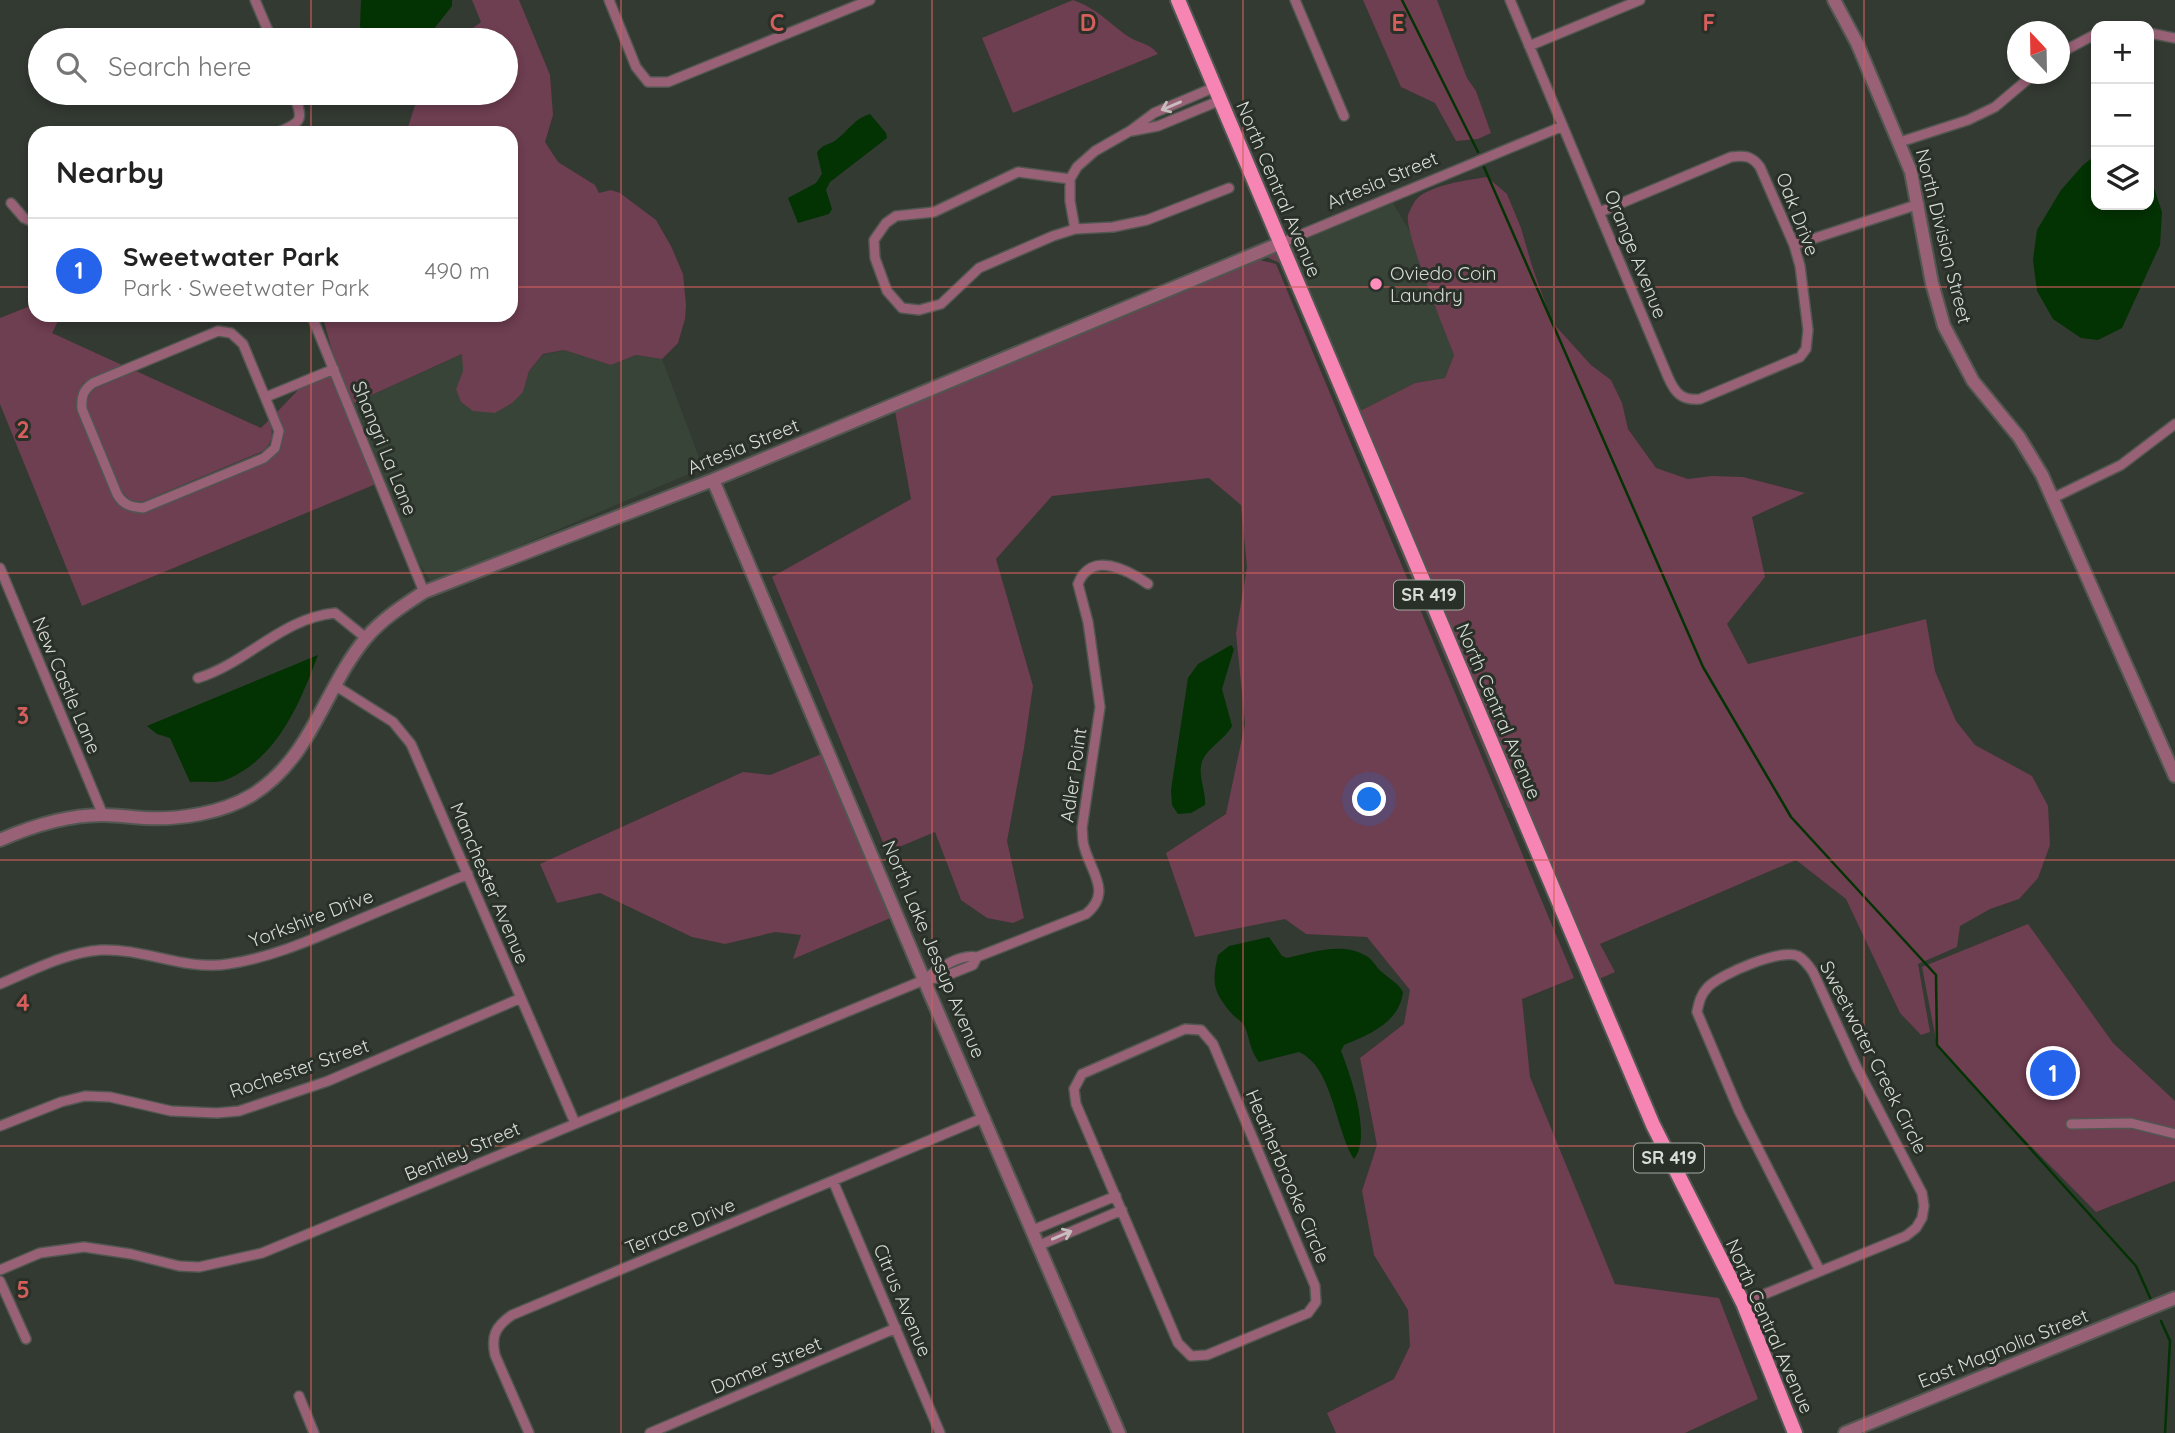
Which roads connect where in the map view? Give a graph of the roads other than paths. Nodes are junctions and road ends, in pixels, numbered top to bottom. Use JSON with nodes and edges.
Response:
{"nodes":[{"id":1,"x":255,"y":0,"type":"edge"},
{"id":2,"x":609,"y":0,"type":"edge"},
{"id":3,"x":870,"y":0,"type":"edge"},
{"id":4,"x":1178,"y":0,"type":"edge"},
{"id":5,"x":1295,"y":0,"type":"edge"},
{"id":6,"x":1510,"y":0,"type":"edge"},
{"id":7,"x":1640,"y":0,"type":"edge"},
{"id":8,"x":1834,"y":0,"type":"edge"},
{"id":9,"x":267,"y":28,"type":"edge"},
{"id":10,"x":2154,"y":34,"type":"edge"},
{"id":11,"x":2091,"y":37,"type":"edge"},
{"id":12,"x":2175,"y":38,"type":"edge"},
{"id":13,"x":1529,"y":46,"type":"junction"},
{"id":14,"x":2070,"y":48,"type":"edge"},
{"id":15,"x":2022,"y":84,"type":"edge"},
{"id":16,"x":1218,"y":94,"type":"junction"},
{"id":17,"x":298,"y":105,"type":"edge"},
{"id":18,"x":1344,"y":116,"type":"dead end"},
{"id":19,"x":1563,"y":125,"type":"junction"},
{"id":20,"x":294,"y":126,"type":"edge"},
{"id":21,"x":1130,"y":131,"type":"junction"},
{"id":22,"x":1900,"y":142,"type":"junction"},
{"id":23,"x":1070,"y":179,"type":"junction"},
{"id":24,"x":1228,"y":188,"type":"dead end"},
{"id":25,"x":11,"y":203,"type":"dead end"},
{"id":26,"x":1919,"y":204,"type":"junction"},
{"id":27,"x":1600,"y":212,"type":"junction"},
{"id":28,"x":28,"y":220,"type":"edge"},
{"id":29,"x":1075,"y":229,"type":"junction"},
{"id":30,"x":1281,"y":243,"type":"junction"},
{"id":31,"x":1794,"y":245,"type":"junction"},
{"id":32,"x":315,"y":322,"type":"edge"},
{"id":33,"x":334,"y":369,"type":"junction"},
{"id":34,"x":1678,"y":395,"type":"joint"},
{"id":35,"x":266,"y":397,"type":"junction"},
{"id":36,"x":2175,"y":424,"type":"edge"},
{"id":37,"x":713,"y":480,"type":"junction"},
{"id":38,"x":2051,"y":499,"type":"junction"},
{"id":39,"x":0,"y":568,"type":"edge"},
{"id":40,"x":1147,"y":584,"type":"dead end"},
{"id":41,"x":424,"y":592,"type":"junction"},
{"id":42,"x":366,"y":638,"type":"junction"},
{"id":43,"x":198,"y":678,"type":"dead end"},
{"id":44,"x":336,"y":686,"type":"junction"},
{"id":45,"x":2175,"y":776,"type":"edge"},
{"id":46,"x":103,"y":815,"type":"junction"},
{"id":47,"x":0,"y":840,"type":"edge"},
{"id":48,"x":468,"y":874,"type":"junction"},
{"id":49,"x":924,"y":980,"type":"junction"},
{"id":50,"x":0,"y":984,"type":"edge"},
{"id":51,"x":521,"y":998,"type":"junction"},
{"id":52,"x":985,"y":1117,"type":"junction"},
{"id":53,"x":575,"y":1123,"type":"junction"},
{"id":54,"x":2071,"y":1125,"type":"dead end"},
{"id":55,"x":0,"y":1126,"type":"edge"},
{"id":56,"x":2175,"y":1134,"type":"edge"},
{"id":57,"x":833,"y":1181,"type":"junction"},
{"id":58,"x":1116,"y":1196,"type":"junction"},
{"id":59,"x":1122,"y":1210,"type":"junction"},
{"id":60,"x":1079,"y":1212,"type":"junction"},
{"id":61,"x":1085,"y":1226,"type":"junction"},
{"id":62,"x":1033,"y":1230,"type":"junction"},
{"id":63,"x":1040,"y":1245,"type":"junction"},
{"id":64,"x":0,"y":1270,"type":"edge"},
{"id":65,"x":1820,"y":1271,"type":"junction"},
{"id":66,"x":0,"y":1281,"type":"edge"},
{"id":67,"x":2175,"y":1298,"type":"edge"},
{"id":68,"x":1743,"y":1303,"type":"junction"},
{"id":69,"x":896,"y":1328,"type":"junction"},
{"id":70,"x":26,"y":1339,"type":"dead end"},
{"id":71,"x":299,"y":1396,"type":"dead end"},
{"id":72,"x":314,"y":1433,"type":"edge"},
{"id":73,"x":529,"y":1433,"type":"edge"},
{"id":74,"x":650,"y":1433,"type":"edge"},
{"id":75,"x":940,"y":1433,"type":"edge"},
{"id":76,"x":1119,"y":1433,"type":"edge"},
{"id":77,"x":1795,"y":1433,"type":"edge"},
{"id":78,"x":1845,"y":1433,"type":"edge"}],
"edges":[{"from":1,"to":9,"type":"street"},
{"from":2,"to":3,"type":"street"},
{"from":4,"to":16,"type":"main road","name":"North Central Avenue","number":"SR 419"},
{"from":5,"to":18,"type":"street"},
{"from":6,"to":13,"type":"street","name":"Orange Avenue"},
{"from":7,"to":13,"type":"street"},
{"from":8,"to":22,"type":"street","name":"North Division Street"},
{"from":10,"to":12,"type":"street"},
{"from":11,"to":14,"type":"street"},
{"from":13,"to":19,"type":"street","name":"Orange Avenue"},
{"from":15,"to":22,"type":"street"},
{"from":16,"to":21,"type":"street"},
{"from":16,"to":21,"type":"street","one_way":true},
{"from":16,"to":30,"type":"main road","name":"North Central Avenue","number":"SR 419"},
{"from":17,"to":20,"type":"street"},
{"from":19,"to":27,"type":"street","name":"Orange Avenue"},
{"from":19,"to":30,"type":"street","name":"Artesia Street"},
{"from":21,"to":23,"type":"street"},
{"from":22,"to":26,"type":"street","name":"North Division Street"},
{"from":23,"to":29,"type":"street"},
{"from":23,"to":29,"type":"street"},
{"from":24,"to":29,"type":"street"},
{"from":25,"to":28,"type":"street"},
{"from":26,"to":31,"type":"street"},
{"from":26,"to":38,"type":"street","name":"North Division Street"},
{"from":27,"to":31,"type":"street","name":"Oak Drive"},
{"from":27,"to":34,"type":"street","name":"Orange Avenue"},
{"from":30,"to":37,"type":"street","name":"Artesia Street"},
{"from":30,"to":68,"type":"main road","name":"North Central Avenue","number":"SR 419"},
{"from":31,"to":34,"type":"street","name":"Oak Drive"},
{"from":32,"to":33,"type":"street","name":"Shangri La Lane"},
{"from":33,"to":35,"type":"street"},
{"from":33,"to":41,"type":"street","name":"Shangri La Lane"},
{"from":35,"to":35,"type":"street"},
{"from":36,"to":38,"type":"street"},
{"from":37,"to":41,"type":"street","name":"Artesia Street"},
{"from":37,"to":49,"type":"street","name":"North Lake Jessup Avenue"},
{"from":38,"to":45,"type":"street","name":"North Division Street"},
{"from":39,"to":46,"type":"street","name":"New Castle Lane"},
{"from":40,"to":49,"type":"street","name":"Adler Point"},
{"from":41,"to":42,"type":"street","name":"Artesia Street"},
{"from":42,"to":43,"type":"street"},
{"from":42,"to":44,"type":"street","name":"Artesia Street"},
{"from":44,"to":46,"type":"street","name":"Artesia Street"},
{"from":44,"to":48,"type":"street","name":"Manchester Avenue"},
{"from":46,"to":47,"type":"street","name":"Artesia Street"},
{"from":48,"to":50,"type":"street","name":"Yorkshire Drive"},
{"from":48,"to":51,"type":"street","name":"Manchester Avenue"},
{"from":49,"to":52,"type":"street","name":"North Lake Jessup Avenue"},
{"from":49,"to":53,"type":"street","name":"Bentley Street"},
{"from":51,"to":53,"type":"street","name":"Manchester Avenue"},
{"from":51,"to":55,"type":"street","name":"Rochester Street"},
{"from":52,"to":57,"type":"street","name":"Terrace Drive"},
{"from":52,"to":62,"type":"street","name":"North Lake Jessup Avenue"},
{"from":53,"to":64,"type":"street","name":"Bentley Street"},
{"from":54,"to":56,"type":"street"},
{"from":57,"to":69,"type":"street","name":"Citrus Avenue"},
{"from":57,"to":73,"type":"street","name":"Terrace Drive"},
{"from":58,"to":59,"type":"street","name":"Heatherbrooke Circle"},
{"from":58,"to":59,"type":"street","name":"Heatherbrooke Circle"},
{"from":58,"to":60,"type":"street"},
{"from":59,"to":61,"type":"street"},
{"from":60,"to":61,"type":"street"},
{"from":60,"to":62,"type":"street"},
{"from":63,"to":61,"type":"street","one_way":true},
{"from":62,"to":63,"type":"street","name":"North Lake Jessup Avenue"},
{"from":63,"to":76,"type":"street","name":"North Lake Jessup Avenue"},
{"from":65,"to":65,"type":"street","name":"Sweetwater Creek Circle"},
{"from":65,"to":68,"type":"street","name":"Sweetwater Creek Circle"},
{"from":66,"to":70,"type":"street"},
{"from":67,"to":78,"type":"street","name":"East Magnolia Street"},
{"from":68,"to":77,"type":"main road","name":"North Central Avenue","number":"SR 419"},
{"from":69,"to":74,"type":"street","name":"Domer Street"},
{"from":69,"to":75,"type":"street","name":"Citrus Avenue"},
{"from":71,"to":72,"type":"street"}]}
